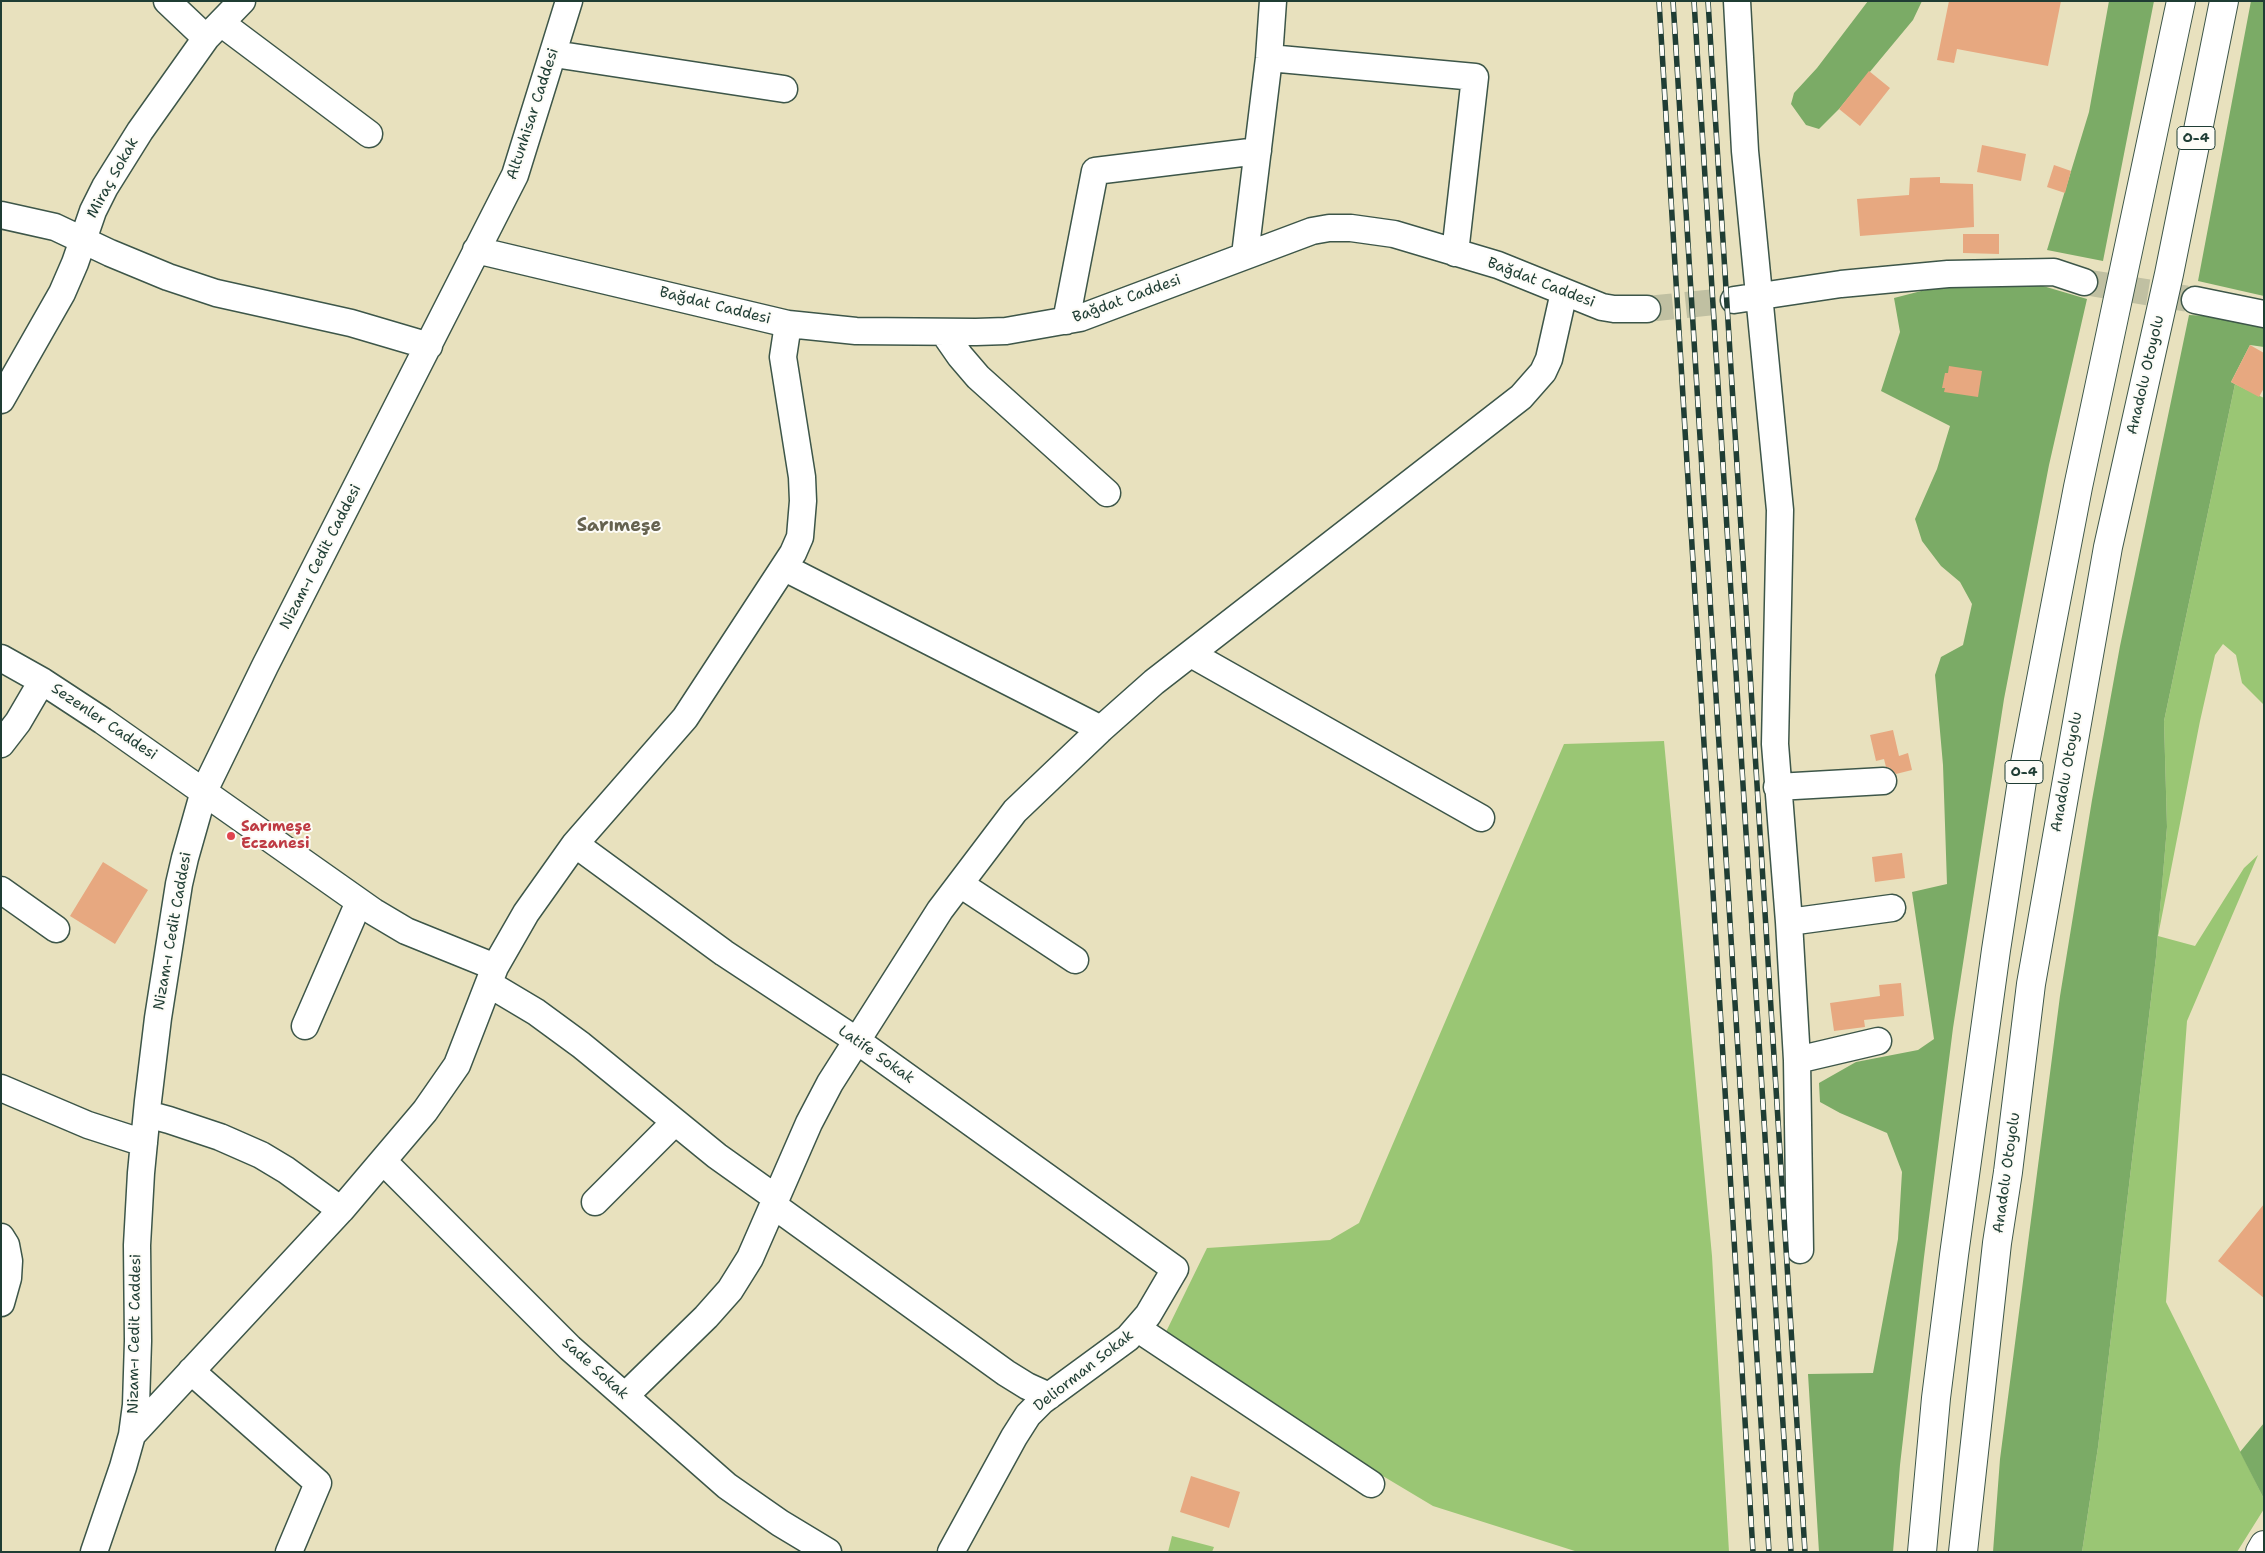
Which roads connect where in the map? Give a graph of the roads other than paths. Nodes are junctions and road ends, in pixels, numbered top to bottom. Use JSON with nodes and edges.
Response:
{"nodes":[{"id":1,"x":168,"y":1,"type":"edge"},
{"id":2,"x":242,"y":1,"type":"edge"},
{"id":3,"x":569,"y":1,"type":"edge"},
{"id":4,"x":1273,"y":1,"type":"edge"},
{"id":5,"x":1737,"y":1,"type":"edge"},
{"id":6,"x":2181,"y":1,"type":"edge"},
{"id":7,"x":2224,"y":1,"type":"edge"},
{"id":8,"x":214,"y":31,"type":"junction"},
{"id":9,"x":554,"y":54,"type":"junction"},
{"id":10,"x":1270,"y":58,"type":"junction"},
{"id":11,"x":784,"y":89,"type":"dead end"},
{"id":12,"x":369,"y":134,"type":"dead end"},
{"id":13,"x":1258,"y":151,"type":"junction"},
{"id":14,"x":1,"y":215,"type":"edge"},
{"id":15,"x":82,"y":240,"type":"junction"},
{"id":16,"x":476,"y":250,"type":"junction"},
{"id":17,"x":1455,"y":252,"type":"junction"},
{"id":18,"x":1245,"y":255,"type":"junction"},
{"id":19,"x":2084,"y":282,"type":"tunnel mouth"},
{"id":20,"x":1564,"y":292,"type":"junction"},
{"id":21,"x":1760,"y":295,"type":"junction"},
{"id":22,"x":1734,"y":300,"type":"tunnel mouth"},
{"id":23,"x":2195,"y":300,"type":"tunnel mouth"},
{"id":24,"x":1647,"y":309,"type":"tunnel mouth"},
{"id":25,"x":2264,"y":314,"type":"edge"},
{"id":26,"x":1066,"y":321,"type":"junction"},
{"id":27,"x":788,"y":324,"type":"junction"},
{"id":28,"x":944,"y":333,"type":"junction"},
{"id":29,"x":429,"y":346,"type":"junction"},
{"id":30,"x":1,"y":400,"type":"edge"},
{"id":31,"x":1107,"y":493,"type":"dead end"},
{"id":32,"x":785,"y":568,"type":"junction"},
{"id":33,"x":1191,"y":654,"type":"junction"},
{"id":34,"x":1,"y":658,"type":"edge"},
{"id":35,"x":42,"y":681,"type":"junction"},
{"id":36,"x":1101,"y":728,"type":"junction"},
{"id":37,"x":1,"y":744,"type":"edge"},
{"id":38,"x":1883,"y":781,"type":"dead end"},
{"id":39,"x":1777,"y":787,"type":"junction"},
{"id":40,"x":204,"y":792,"type":"junction"},
{"id":41,"x":1481,"y":818,"type":"dead end"},
{"id":42,"x":575,"y":844,"type":"junction"},
{"id":43,"x":960,"y":884,"type":"junction"},
{"id":44,"x":1,"y":890,"type":"edge"},
{"id":45,"x":359,"y":902,"type":"junction"},
{"id":46,"x":1892,"y":908,"type":"dead end"},
{"id":47,"x":1790,"y":922,"type":"junction"},
{"id":48,"x":56,"y":929,"type":"dead end"},
{"id":49,"x":1075,"y":960,"type":"dead end"},
{"id":50,"x":492,"y":976,"type":"junction"},
{"id":51,"x":305,"y":1026,"type":"dead end"},
{"id":52,"x":856,"y":1040,"type":"junction"},
{"id":53,"x":1878,"y":1041,"type":"dead end"},
{"id":54,"x":1797,"y":1060,"type":"junction"},
{"id":55,"x":1,"y":1088,"type":"edge"},
{"id":56,"x":147,"y":1114,"type":"junction"},
{"id":57,"x":674,"y":1123,"type":"junction"},
{"id":58,"x":144,"y":1143,"type":"junction"},
{"id":59,"x":384,"y":1162,"type":"junction"},
{"id":60,"x":596,"y":1202,"type":"dead end"},
{"id":61,"x":775,"y":1202,"type":"junction"},
{"id":62,"x":341,"y":1210,"type":"junction"},
{"id":63,"x":1,"y":1237,"type":"edge"},
{"id":64,"x":1800,"y":1250,"type":"dead end"},
{"id":65,"x":1175,"y":1269,"type":"joint"},
{"id":66,"x":1,"y":1304,"type":"edge"},
{"id":67,"x":1138,"y":1329,"type":"junction"},
{"id":68,"x":191,"y":1371,"type":"junction"},
{"id":69,"x":625,"y":1396,"type":"junction"},
{"id":70,"x":1049,"y":1396,"type":"junction"},
{"id":71,"x":132,"y":1435,"type":"junction"},
{"id":72,"x":1371,"y":1484,"type":"dead end"},
{"id":73,"x":2264,"y":1545,"type":"edge"},
{"id":74,"x":94,"y":1552,"type":"edge"},
{"id":75,"x":289,"y":1552,"type":"edge"},
{"id":76,"x":828,"y":1552,"type":"edge"},
{"id":77,"x":951,"y":1552,"type":"edge"},
{"id":78,"x":1922,"y":1552,"type":"edge"},
{"id":79,"x":1963,"y":1552,"type":"edge"},
{"id":80,"x":2260,"y":1552,"type":"edge"}],
"edges":[{"from":1,"to":8,"type":"street"},
{"from":2,"to":8,"type":"street","name":"Miraç Sokak"},
{"from":3,"to":9,"type":"street","name":"Altunhisar Caddesi"},
{"from":4,"to":10,"type":"street"},
{"from":5,"to":21,"type":"street"},
{"from":6,"to":78,"type":"highway","number":"O-4"},
{"from":7,"to":79,"type":"highway","name":"Anadolu Otoyolu","number":"O-4"},
{"from":8,"to":12,"type":"street"},
{"from":8,"to":15,"type":"street","name":"Miraç Sokak"},
{"from":9,"to":11,"type":"street"},
{"from":9,"to":16,"type":"street","name":"Altunhisar Caddesi"},
{"from":10,"to":13,"type":"street"},
{"from":10,"to":17,"type":"street"},
{"from":13,"to":18,"type":"street"},
{"from":13,"to":26,"type":"street"},
{"from":14,"to":15,"type":"street"},
{"from":15,"to":29,"type":"street"},
{"from":15,"to":30,"type":"street","name":"Miraç Sokak"},
{"from":16,"to":27,"type":"street","name":"Bağdat Caddesi"},
{"from":16,"to":29,"type":"street","name":"Nizam-ı Cedit Caddesi"},
{"from":17,"to":18,"type":"street","name":"Bağdat Caddesi"},
{"from":17,"to":20,"type":"street","name":"Bağdat Caddesi"},
{"from":18,"to":26,"type":"street","name":"Bağdat Caddesi"},
{"from":19,"to":21,"type":"street"},
{"from":20,"to":24,"type":"street","name":"Bağdat Caddesi"},
{"from":20,"to":33,"type":"street"},
{"from":21,"to":22,"type":"street"},
{"from":21,"to":39,"type":"street"},
{"from":23,"to":25,"type":"street"},
{"from":26,"to":28,"type":"street","name":"Bağdat Caddesi"},
{"from":27,"to":28,"type":"street","name":"Bağdat Caddesi"},
{"from":27,"to":32,"type":"street"},
{"from":28,"to":31,"type":"street"},
{"from":29,"to":40,"type":"street","name":"Nizam-ı Cedit Caddesi"},
{"from":32,"to":36,"type":"street"},
{"from":32,"to":42,"type":"street"},
{"from":33,"to":36,"type":"street"},
{"from":33,"to":41,"type":"street"},
{"from":34,"to":35,"type":"street","name":"Sezenler Caddesi"},
{"from":35,"to":37,"type":"street"},
{"from":35,"to":40,"type":"street","name":"Sezenler Caddesi"},
{"from":36,"to":43,"type":"street"},
{"from":38,"to":39,"type":"street"},
{"from":39,"to":47,"type":"street"},
{"from":40,"to":45,"type":"street","name":"Sezenler Caddesi"},
{"from":40,"to":56,"type":"street","name":"Nizam-ı Cedit Caddesi"},
{"from":42,"to":50,"type":"street"},
{"from":42,"to":52,"type":"street","name":"Latife Sokak"},
{"from":43,"to":49,"type":"street"},
{"from":43,"to":52,"type":"street"},
{"from":44,"to":48,"type":"street"},
{"from":45,"to":50,"type":"street","name":"Sezenler Caddesi"},
{"from":45,"to":51,"type":"street"},
{"from":46,"to":47,"type":"street"},
{"from":47,"to":54,"type":"street"},
{"from":50,"to":57,"type":"street","name":"Sezenler Caddesi"},
{"from":50,"to":59,"type":"street"},
{"from":52,"to":61,"type":"street"},
{"from":52,"to":65,"type":"street","name":"Latife Sokak"},
{"from":53,"to":54,"type":"street"},
{"from":54,"to":64,"type":"street"},
{"from":55,"to":58,"type":"street"},
{"from":56,"to":58,"type":"street","name":"Nizam-ı Cedit Caddesi"},
{"from":56,"to":62,"type":"street"},
{"from":57,"to":60,"type":"street"},
{"from":57,"to":61,"type":"street","name":"Sezenler Caddesi"},
{"from":58,"to":71,"type":"street","name":"Nizam-ı Cedit Caddesi"},
{"from":59,"to":62,"type":"street"},
{"from":59,"to":69,"type":"street","name":"Sade Sokak"},
{"from":61,"to":69,"type":"street"},
{"from":61,"to":70,"type":"street","name":"Sezenler Caddesi"},
{"from":62,"to":68,"type":"street"},
{"from":63,"to":66,"type":"street"},
{"from":65,"to":67,"type":"street","name":"Deliorman Sokak"},
{"from":67,"to":70,"type":"street","name":"Deliorman Sokak"},
{"from":67,"to":72,"type":"street"},
{"from":68,"to":71,"type":"street"},
{"from":68,"to":75,"type":"street"},
{"from":69,"to":76,"type":"street","name":"Sade Sokak"},
{"from":70,"to":77,"type":"street","name":"Deliorman Sokak"},
{"from":71,"to":74,"type":"street","name":"Nizam-ı Cedit Caddesi"},
{"from":73,"to":80,"type":"highway"}]}
